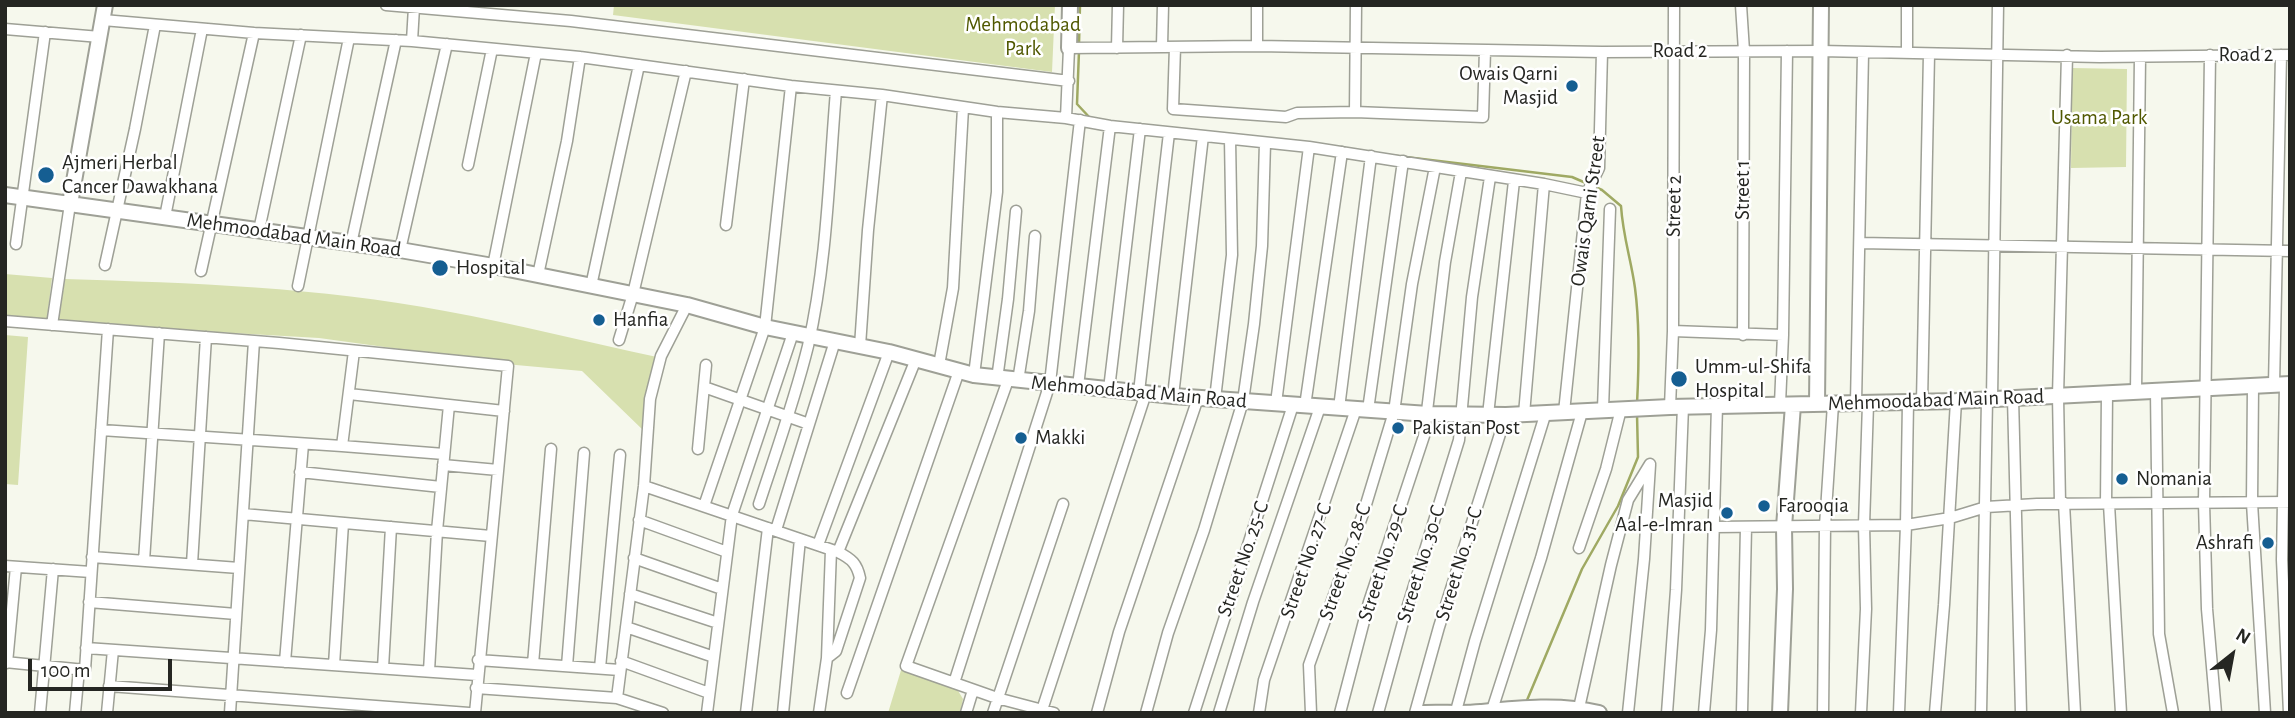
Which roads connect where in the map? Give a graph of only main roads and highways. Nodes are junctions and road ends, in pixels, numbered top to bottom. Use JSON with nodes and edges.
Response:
{"nodes":[{"id":1,"x":105,"y":5,"type":"edge"},
{"id":2,"x":1070,"y":5,"type":"edge"},
{"id":3,"x":1821,"y":5,"type":"edge"},
{"id":4,"x":1073,"y":48,"type":"road end"},
{"id":5,"x":5,"y":195,"type":"edge"},
{"id":6,"x":71,"y":204,"type":"junction"},
{"id":7,"x":2283,"y":384,"type":"edge"},
{"id":8,"x":1786,"y":404,"type":"junction"},
{"id":9,"x":1817,"y":404,"type":"junction"},
{"id":10,"x":1422,"y":713,"type":"edge"},
{"id":11,"x":1599,"y":713,"type":"edge"},
{"id":12,"x":1780,"y":713,"type":"edge"}],
"edges":[{"from":1,"to":6,"type":"main road"},
{"from":2,"to":4,"type":"main road"},
{"from":3,"to":9,"type":"main road"},
{"from":5,"to":6,"type":"main road","name":"Mehmoodabad Main Road"},
{"from":6,"to":8,"type":"main road","name":"Mehmoodabad Main Road"},
{"from":7,"to":9,"type":"main road","name":"Mehmoodabad Main Road"},
{"from":8,"to":9,"type":"main road","name":"Mehmoodabad Main Road"},
{"from":8,"to":12,"type":"main road"},
{"from":10,"to":11,"type":"main road"}]}
